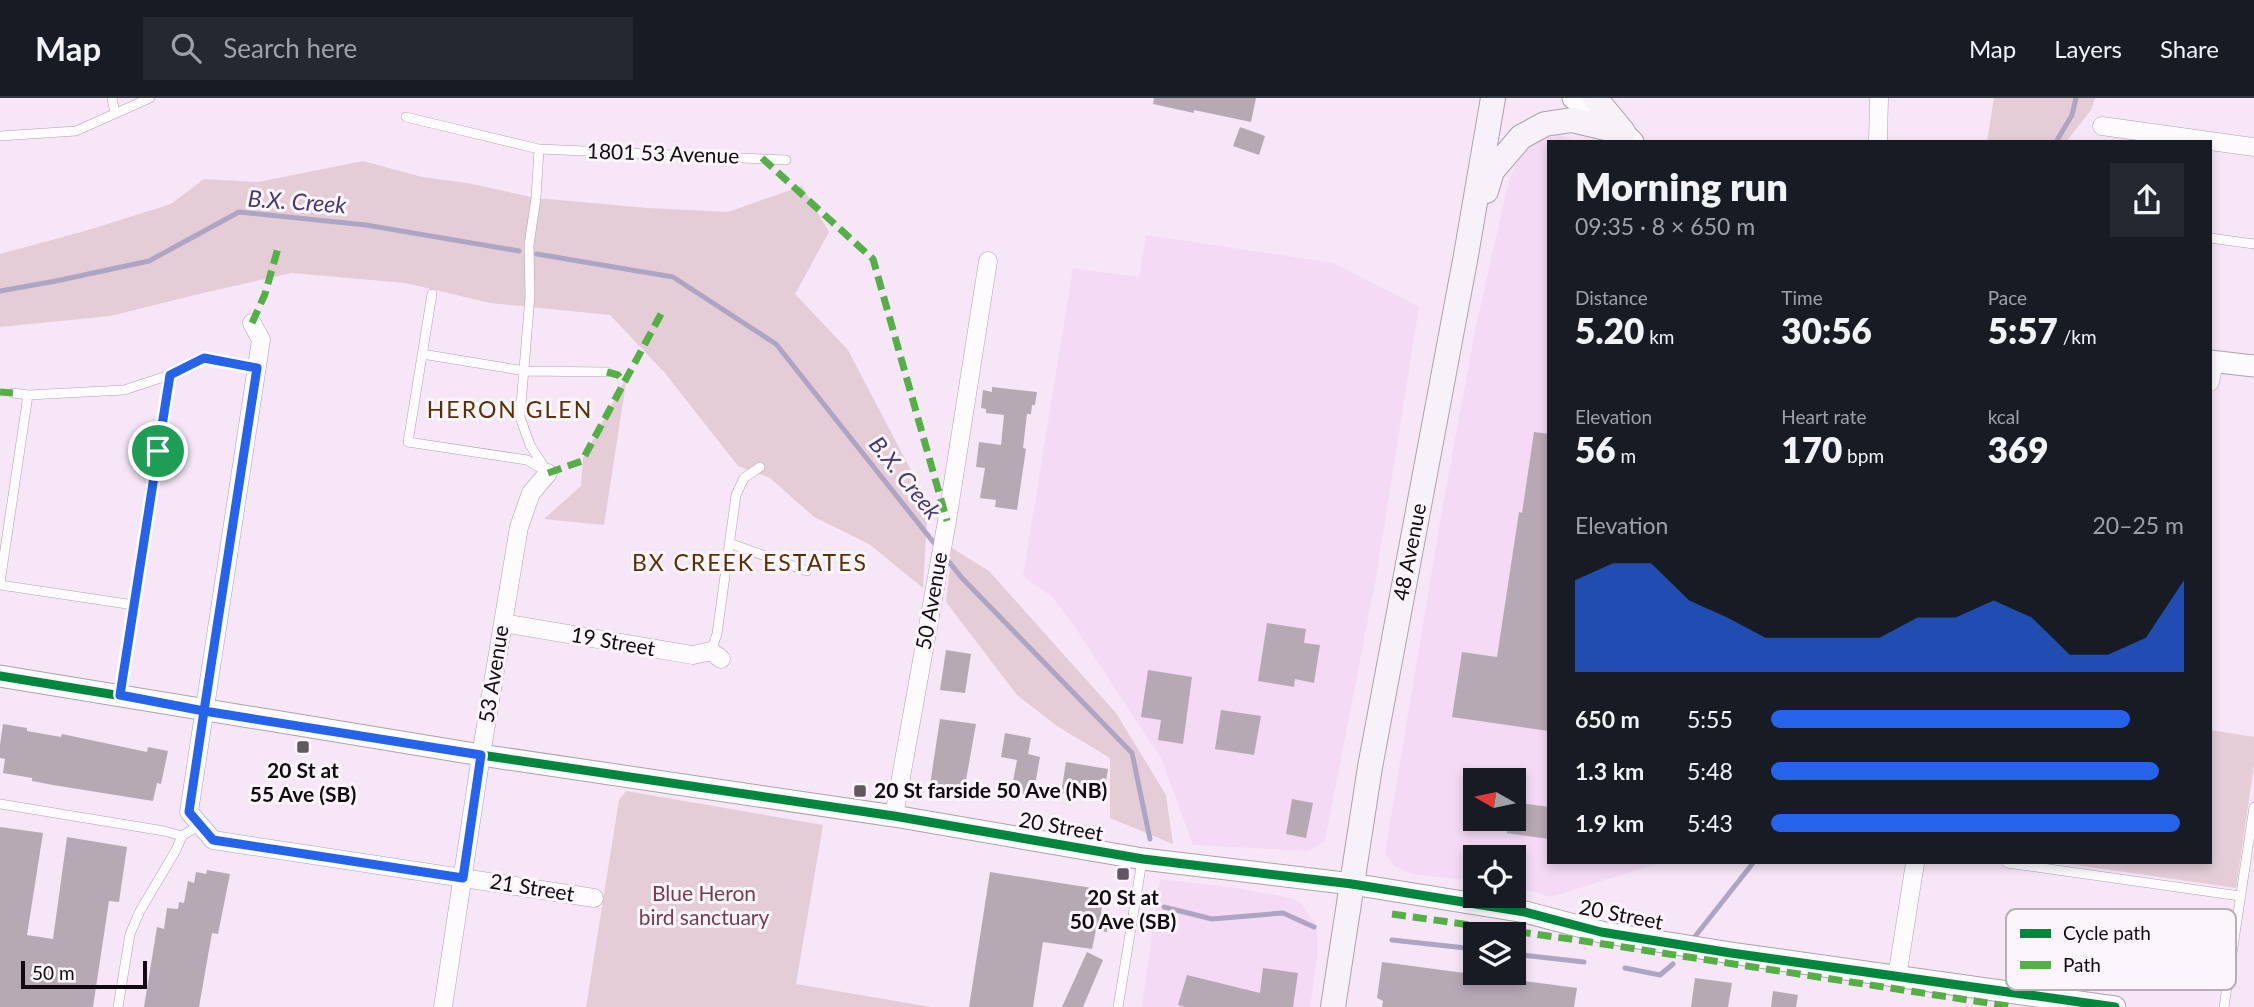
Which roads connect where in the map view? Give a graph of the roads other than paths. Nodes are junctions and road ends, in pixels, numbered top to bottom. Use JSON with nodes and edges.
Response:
{"nodes":[{"id":1,"x":112,"y":98,"type":"edge"},
{"id":2,"x":150,"y":98,"type":"edge"},
{"id":3,"x":1493,"y":98,"type":"edge"},
{"id":4,"x":1573,"y":98,"type":"edge"},
{"id":5,"x":1595,"y":98,"type":"edge"},
{"id":6,"x":1879,"y":98,"type":"edge"},
{"id":7,"x":115,"y":113,"type":"junction"},
{"id":8,"x":406,"y":117,"type":"dead end"},
{"id":9,"x":2102,"y":126,"type":"dead end"},
{"id":10,"x":0,"y":136,"type":"edge"},
{"id":11,"x":1628,"y":137,"type":"edge"},
{"id":12,"x":1878,"y":140,"type":"edge"},
{"id":13,"x":2203,"y":140,"type":"edge"},
{"id":14,"x":2212,"y":141,"type":"edge"},
{"id":15,"x":2254,"y":147,"type":"edge"},
{"id":16,"x":540,"y":149,"type":"junction"},
{"id":17,"x":786,"y":160,"type":"dead end"},
{"id":18,"x":2212,"y":238,"type":"edge"},
{"id":19,"x":2254,"y":244,"type":"edge"},
{"id":20,"x":1465,"y":255,"type":"junction"},
{"id":21,"x":988,"y":261,"type":"dead end"},
{"id":22,"x":432,"y":293,"type":"dead end"},
{"id":23,"x":252,"y":323,"type":"dead end"},
{"id":24,"x":422,"y":354,"type":"junction"},
{"id":25,"x":2254,"y":366,"type":"edge"},
{"id":26,"x":257,"y":368,"type":"junction"},
{"id":27,"x":2212,"y":368,"type":"edge"},
{"id":28,"x":525,"y":371,"type":"junction"},
{"id":29,"x":607,"y":372,"type":"dead end"},
{"id":30,"x":170,"y":375,"type":"junction"},
{"id":31,"x":13,"y":393,"type":"dead end"},
{"id":32,"x":28,"y":395,"type":"junction"},
{"id":33,"x":760,"y":467,"type":"dead end"},
{"id":34,"x":548,"y":473,"type":"junction"},
{"id":35,"x":729,"y":543,"type":"junction"},
{"id":36,"x":807,"y":571,"type":"dead end"},
{"id":37,"x":0,"y":584,"type":"edge"},
{"id":38,"x":134,"y":605,"type":"junction"},
{"id":39,"x":503,"y":623,"type":"junction"},
{"id":40,"x":716,"y":655,"type":"joint"},
{"id":41,"x":0,"y":676,"type":"edge"},
{"id":42,"x":120,"y":695,"type":"junction"},
{"id":43,"x":204,"y":711,"type":"junction"},
{"id":44,"x":481,"y":755,"type":"junction"},
{"id":45,"x":0,"y":804,"type":"edge"},
{"id":46,"x":2254,"y":807,"type":"edge"},
{"id":47,"x":894,"y":816,"type":"junction"},
{"id":48,"x":200,"y":825,"type":"junction"},
{"id":49,"x":182,"y":836,"type":"junction"},
{"id":50,"x":1143,"y":859,"type":"junction"},
{"id":51,"x":1915,"y":864,"type":"edge"},
{"id":52,"x":2014,"y":864,"type":"edge"},
{"id":53,"x":463,"y":878,"type":"junction"},
{"id":54,"x":1352,"y":884,"type":"junction"},
{"id":55,"x":2240,"y":896,"type":"junction"},
{"id":56,"x":594,"y":898,"type":"dead end"},
{"id":57,"x":2236,"y":924,"type":"edge"},
{"id":58,"x":1897,"y":977,"type":"junction"},
{"id":59,"x":118,"y":1007,"type":"edge"},
{"id":60,"x":443,"y":1007,"type":"edge"},
{"id":61,"x":1118,"y":1007,"type":"edge"},
{"id":62,"x":1333,"y":1007,"type":"edge"},
{"id":63,"x":2115,"y":1007,"type":"edge"}],
"edges":[{"from":1,"to":7,"type":"lane"},
{"from":2,"to":7,"type":"lane"},
{"from":3,"to":20,"type":"main road","name":"48 Avenue"},
{"from":4,"to":11,"type":"street"},
{"from":5,"to":11,"type":"main road"},
{"from":6,"to":12,"type":"street"},
{"from":7,"to":10,"type":"lane"},
{"from":8,"to":16,"type":"lane","name":"1801 53 Avenue"},
{"from":9,"to":13,"type":"street"},
{"from":11,"to":20,"type":"main road"},
{"from":14,"to":15,"type":"street"},
{"from":16,"to":17,"type":"lane","name":"1801 53 Avenue"},
{"from":16,"to":28,"type":"lane"},
{"from":18,"to":19,"type":"lane"},
{"from":20,"to":54,"type":"main road","name":"48 Avenue"},
{"from":21,"to":47,"type":"street","name":"50 Avenue"},
{"from":22,"to":24,"type":"lane"},
{"from":23,"to":26,"type":"street"},
{"from":24,"to":28,"type":"lane"},
{"from":24,"to":34,"type":"lane"},
{"from":25,"to":27,"type":"street"},
{"from":26,"to":30,"type":"lane"},
{"from":26,"to":43,"type":"street"},
{"from":28,"to":29,"type":"lane"},
{"from":28,"to":34,"type":"lane"},
{"from":30,"to":32,"type":"lane"},
{"from":30,"to":38,"type":"lane"},
{"from":31,"to":32,"type":"lane"},
{"from":32,"to":37,"type":"lane"},
{"from":33,"to":35,"type":"lane"},
{"from":34,"to":39,"type":"street","name":"53 Avenue"},
{"from":35,"to":36,"type":"lane"},
{"from":35,"to":40,"type":"lane"},
{"from":37,"to":38,"type":"lane"},
{"from":38,"to":42,"type":"lane"},
{"from":39,"to":40,"type":"street","name":"19 Street"},
{"from":39,"to":44,"type":"street","name":"53 Avenue"},
{"from":41,"to":42,"type":"street","name":"20 Street"},
{"from":42,"to":43,"type":"street","name":"20 Street"},
{"from":43,"to":44,"type":"street","name":"20 Street"},
{"from":43,"to":48,"type":"street"},
{"from":44,"to":47,"type":"street","name":"20 Street"},
{"from":44,"to":53,"type":"street","name":"53 Avenue"},
{"from":45,"to":49,"type":"lane"},
{"from":46,"to":55,"type":"lane"},
{"from":47,"to":50,"type":"street","name":"20 Street"},
{"from":48,"to":49,"type":"lane"},
{"from":48,"to":53,"type":"street","name":"21 Street"},
{"from":49,"to":59,"type":"lane"},
{"from":50,"to":54,"type":"street","name":"20 Street"},
{"from":50,"to":61,"type":"lane"},
{"from":51,"to":58,"type":"street"},
{"from":52,"to":55,"type":"lane"},
{"from":53,"to":56,"type":"street","name":"21 Street"},
{"from":53,"to":60,"type":"street","name":"53 Avenue"},
{"from":54,"to":58,"type":"street","name":"20 Street"},
{"from":54,"to":62,"type":"main road","name":"48 Avenue"},
{"from":55,"to":57,"type":"lane"},
{"from":58,"to":63,"type":"street","name":"20 Street"}]}
